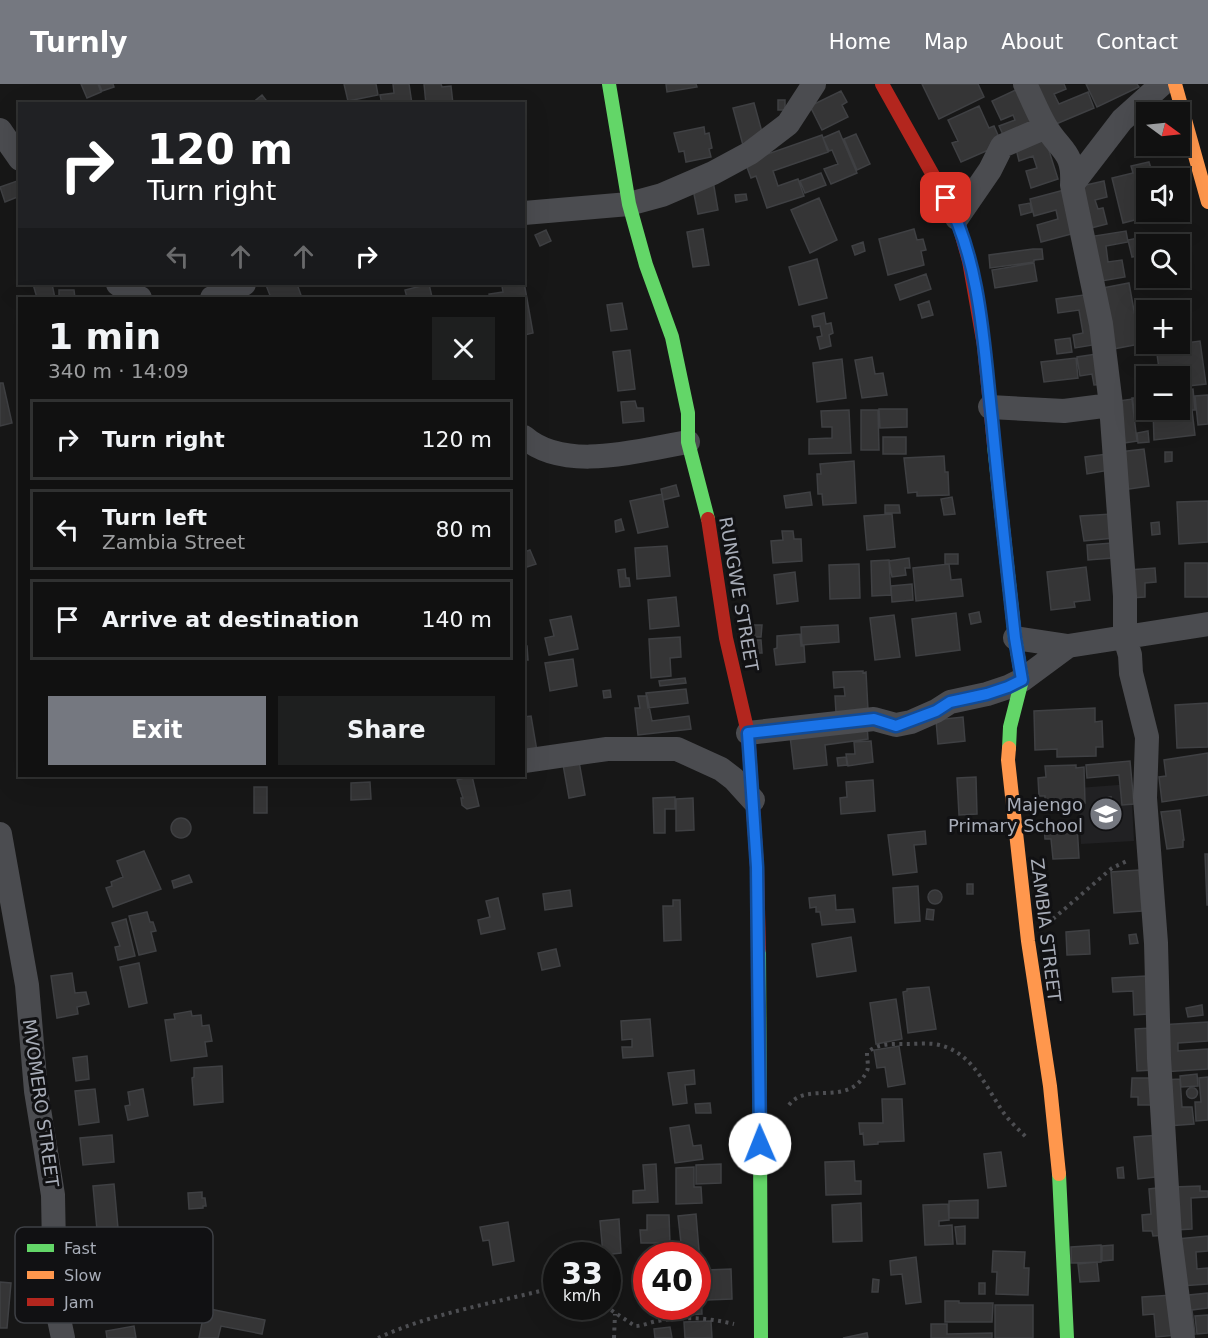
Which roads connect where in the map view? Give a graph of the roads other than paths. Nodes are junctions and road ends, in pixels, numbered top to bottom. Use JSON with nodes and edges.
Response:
{"nodes":[{"id":1,"x":609,"y":84,"type":"edge"},
{"id":2,"x":813,"y":84,"type":"edge"},
{"id":3,"x":882,"y":84,"type":"edge"},
{"id":4,"x":1025,"y":84,"type":"edge"},
{"id":5,"x":1162,"y":84,"type":"edge"},
{"id":6,"x":1175,"y":84,"type":"edge"},
{"id":7,"x":1046,"y":127,"type":"junction"},
{"id":8,"x":0,"y":130,"type":"edge"},
{"id":9,"x":18,"y":156,"type":"edge"},
{"id":10,"x":1072,"y":185,"type":"junction"},
{"id":11,"x":1208,"y":202,"type":"edge"},
{"id":12,"x":629,"y":204,"type":"junction"},
{"id":13,"x":525,"y":213,"type":"edge"},
{"id":14,"x":957,"y":218,"type":"junction"},
{"id":15,"x":119,"y":285,"type":"edge"},
{"id":16,"x":242,"y":285,"type":"edge"},
{"id":17,"x":138,"y":297,"type":"edge"},
{"id":18,"x":215,"y":297,"type":"edge"},
{"id":19,"x":1111,"y":405,"type":"junction"},
{"id":20,"x":990,"y":407,"type":"junction"},
{"id":21,"x":525,"y":438,"type":"edge"},
{"id":22,"x":688,"y":442,"type":"junction"},
{"id":23,"x":1208,"y":624,"type":"edge"},
{"id":24,"x":1015,"y":638,"type":"junction"},
{"id":25,"x":1125,"y":638,"type":"junction"},
{"id":26,"x":1068,"y":646,"type":"junction"},
{"id":27,"x":1022,"y":680,"type":"junction"},
{"id":28,"x":748,"y":733,"type":"junction"},
{"id":29,"x":525,"y":761,"type":"edge"},
{"id":30,"x":753,"y":800,"type":"junction"},
{"id":31,"x":0,"y":834,"type":"edge"},
{"id":32,"x":54,"y":1227,"type":"edge"},
{"id":33,"x":60,"y":1323,"type":"edge"},
{"id":34,"x":761,"y":1335,"type":"edge"},
{"id":35,"x":63,"y":1338,"type":"edge"},
{"id":36,"x":1067,"y":1338,"type":"edge"},
{"id":37,"x":1183,"y":1338,"type":"edge"}],
"edges":[{"from":1,"to":12,"type":"street","name":"RUNGWE STREET"},
{"from":2,"to":12,"type":"street"},
{"from":3,"to":14,"type":"street","name":"ZAMBIA STREET"},
{"from":4,"to":7,"type":"street"},
{"from":5,"to":10,"type":"street"},
{"from":6,"to":11,"type":"street"},
{"from":7,"to":10,"type":"street"},
{"from":7,"to":14,"type":"street"},
{"from":8,"to":9,"type":"street"},
{"from":10,"to":19,"type":"street"},
{"from":12,"to":13,"type":"street"},
{"from":12,"to":22,"type":"street","name":"RUNGWE STREET"},
{"from":14,"to":20,"type":"street","name":"ZAMBIA STREET"},
{"from":15,"to":17,"type":"street"},
{"from":16,"to":18,"type":"street"},
{"from":19,"to":20,"type":"street"},
{"from":19,"to":25,"type":"street"},
{"from":20,"to":24,"type":"street","name":"ZAMBIA STREET"},
{"from":21,"to":22,"type":"street"},
{"from":22,"to":28,"type":"street","name":"RUNGWE STREET"},
{"from":23,"to":25,"type":"street"},
{"from":24,"to":26,"type":"street"},
{"from":24,"to":27,"type":"street","name":"ZAMBIA STREET"},
{"from":25,"to":26,"type":"street"},
{"from":25,"to":37,"type":"street"},
{"from":26,"to":27,"type":"street"},
{"from":27,"to":28,"type":"street"},
{"from":27,"to":36,"type":"street","name":"ZAMBIA STREET"},
{"from":28,"to":30,"type":"street","name":"RUNGWE STREET"},
{"from":29,"to":30,"type":"street"},
{"from":30,"to":34,"type":"street","name":"RUNGWE STREET"},
{"from":31,"to":32,"type":"street","name":"MVOMERO STREET"},
{"from":33,"to":35,"type":"street","name":"MVOMERO STREET"}]}
